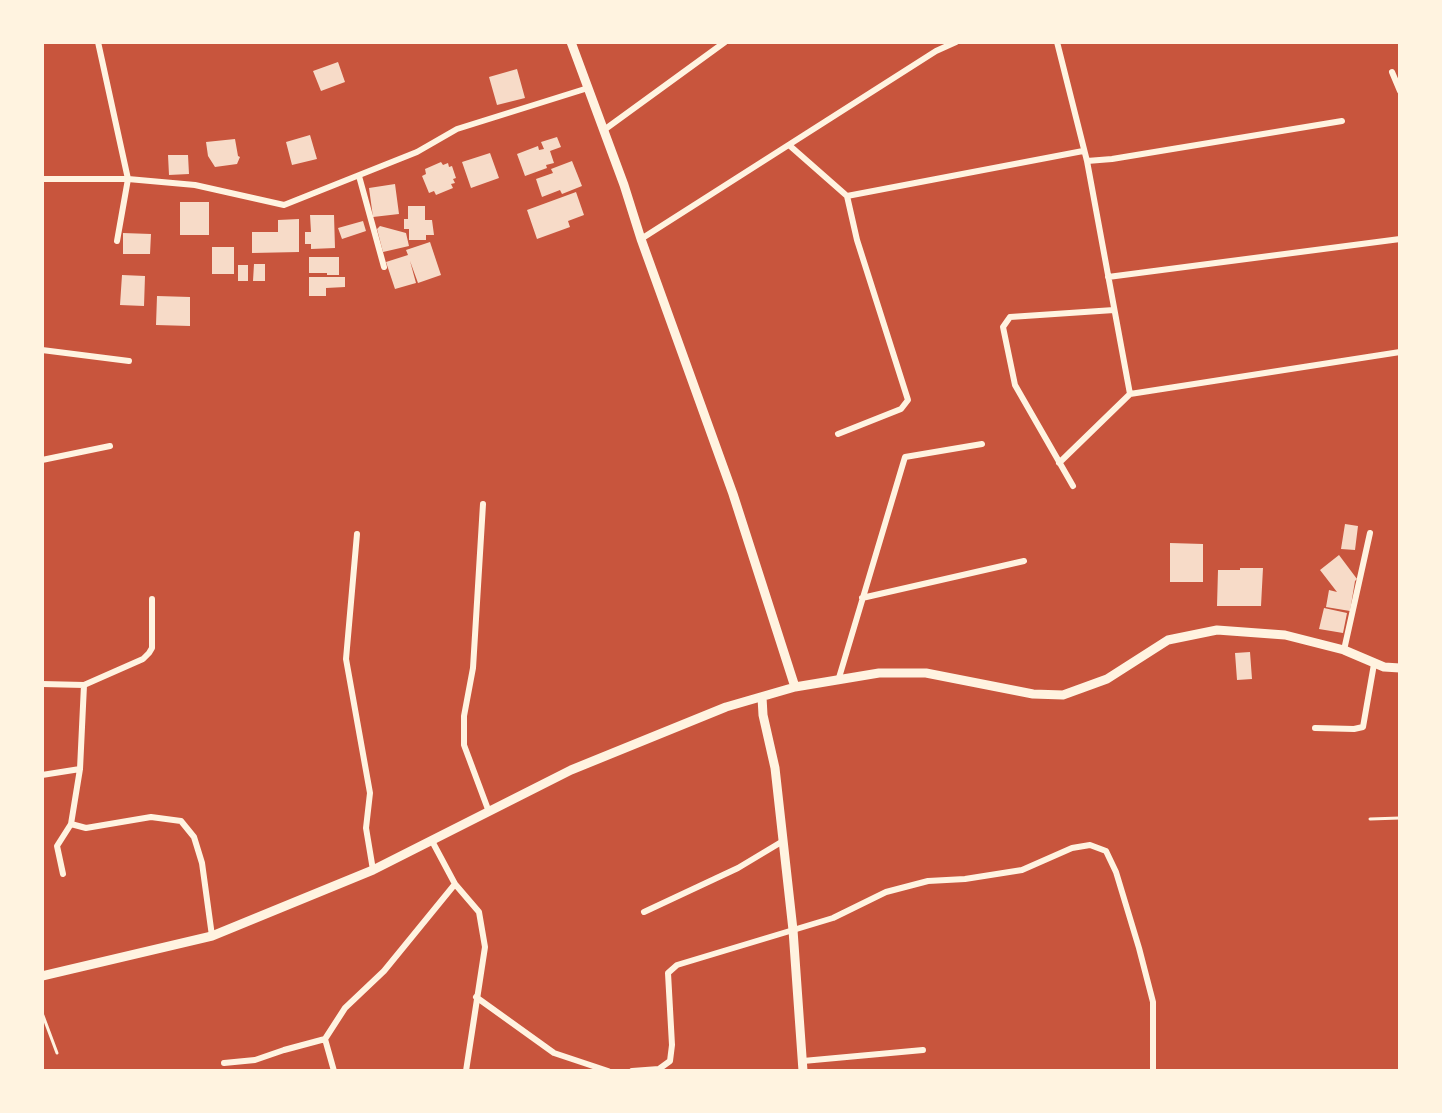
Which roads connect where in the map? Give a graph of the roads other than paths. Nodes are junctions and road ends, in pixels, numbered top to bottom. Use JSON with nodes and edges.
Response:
{"nodes":[{"id":1,"x":98,"y":42,"type":"edge"},
{"id":2,"x":571,"y":42,"type":"edge"},
{"id":3,"x":725,"y":42,"type":"edge"},
{"id":4,"x":956,"y":42,"type":"edge"},
{"id":5,"x":1057,"y":42,"type":"edge"},
{"id":6,"x":1392,"y":72,"type":"dead end"},
{"id":7,"x":588,"y":88,"type":"junction"},
{"id":8,"x":1400,"y":91,"type":"edge"},
{"id":9,"x":1342,"y":121,"type":"dead end"},
{"id":10,"x":604,"y":130,"type":"junction"},
{"id":11,"x":789,"y":145,"type":"junction"},
{"id":12,"x":1083,"y":151,"type":"junction"},
{"id":13,"x":1087,"y":161,"type":"junction"},
{"id":14,"x":359,"y":176,"type":"junction"},
{"id":15,"x":42,"y":179,"type":"edge"},
{"id":16,"x":128,"y":179,"type":"junction"},
{"id":17,"x":847,"y":196,"type":"junction"},
{"id":18,"x":641,"y":239,"type":"junction"},
{"id":19,"x":1400,"y":239,"type":"edge"},
{"id":20,"x":117,"y":241,"type":"dead end"},
{"id":21,"x":384,"y":267,"type":"dead end"},
{"id":22,"x":1108,"y":277,"type":"junction"},
{"id":23,"x":1114,"y":310,"type":"junction"},
{"id":24,"x":42,"y":350,"type":"edge"},
{"id":25,"x":1400,"y":352,"type":"edge"},
{"id":26,"x":129,"y":361,"type":"dead end"},
{"id":27,"x":1130,"y":394,"type":"junction"},
{"id":28,"x":838,"y":434,"type":"dead end"},
{"id":29,"x":982,"y":444,"type":"dead end"},
{"id":30,"x":110,"y":446,"type":"dead end"},
{"id":31,"x":42,"y":460,"type":"edge"},
{"id":32,"x":1059,"y":463,"type":"junction"},
{"id":33,"x":1073,"y":486,"type":"dead end"},
{"id":34,"x":483,"y":504,"type":"dead end"},
{"id":35,"x":1370,"y":533,"type":"dead end"},
{"id":36,"x":357,"y":534,"type":"dead end"},
{"id":37,"x":1024,"y":561,"type":"dead end"},
{"id":38,"x":862,"y":598,"type":"junction"},
{"id":39,"x":152,"y":599,"type":"dead end"},
{"id":40,"x":1344,"y":650,"type":"junction"},
{"id":41,"x":1374,"y":664,"type":"junction"},
{"id":42,"x":1400,"y":668,"type":"edge"},
{"id":43,"x":838,"y":681,"type":"junction"},
{"id":44,"x":42,"y":684,"type":"edge"},
{"id":45,"x":84,"y":685,"type":"junction"},
{"id":46,"x":795,"y":687,"type":"junction"},
{"id":47,"x":762,"y":697,"type":"junction"},
{"id":48,"x":1315,"y":728,"type":"dead end"},
{"id":49,"x":80,"y":769,"type":"junction"},
{"id":50,"x":42,"y":775,"type":"edge"},
{"id":51,"x":489,"y":812,"type":"junction"},
{"id":52,"x":1400,"y":818,"type":"edge"},
{"id":53,"x":1370,"y":819,"type":"dead end"},
{"id":54,"x":71,"y":824,"type":"junction"},
{"id":55,"x":783,"y":840,"type":"junction"},
{"id":56,"x":432,"y":841,"type":"junction"},
{"id":57,"x":373,"y":870,"type":"junction"},
{"id":58,"x":63,"y":874,"type":"dead end"},
{"id":59,"x":455,"y":884,"type":"junction"},
{"id":60,"x":644,"y":912,"type":"dead end"},
{"id":61,"x":793,"y":930,"type":"junction"},
{"id":62,"x":212,"y":936,"type":"junction"},
{"id":63,"x":42,"y":976,"type":"edge"},
{"id":64,"x":476,"y":997,"type":"junction"},
{"id":65,"x":42,"y":1013,"type":"edge"},
{"id":66,"x":325,"y":1039,"type":"junction"},
{"id":67,"x":923,"y":1050,"type":"dead end"},
{"id":68,"x":57,"y":1053,"type":"dead end"},
{"id":69,"x":224,"y":1063,"type":"dead end"},
{"id":70,"x":803,"y":1066,"type":"edge"},
{"id":71,"x":334,"y":1071,"type":"edge"},
{"id":72,"x":466,"y":1071,"type":"edge"},
{"id":73,"x":608,"y":1071,"type":"edge"},
{"id":74,"x":632,"y":1071,"type":"edge"},
{"id":75,"x":1153,"y":1071,"type":"edge"}],
"edges":[{"from":1,"to":16,"type":"street"},
{"from":2,"to":7,"type":"main road"},
{"from":3,"to":10,"type":"street"},
{"from":4,"to":11,"type":"street"},
{"from":5,"to":12,"type":"street"},
{"from":6,"to":8,"type":"street"},
{"from":7,"to":10,"type":"main road"},
{"from":7,"to":14,"type":"street"},
{"from":9,"to":13,"type":"street"},
{"from":10,"to":18,"type":"main road"},
{"from":11,"to":17,"type":"street"},
{"from":11,"to":18,"type":"street"},
{"from":12,"to":13,"type":"street"},
{"from":12,"to":17,"type":"street"},
{"from":13,"to":22,"type":"street"},
{"from":14,"to":16,"type":"street"},
{"from":14,"to":21,"type":"street"},
{"from":15,"to":16,"type":"street"},
{"from":16,"to":20,"type":"street"},
{"from":17,"to":28,"type":"street"},
{"from":18,"to":46,"type":"main road"},
{"from":19,"to":22,"type":"street"},
{"from":22,"to":23,"type":"street"},
{"from":23,"to":27,"type":"street"},
{"from":23,"to":32,"type":"street"},
{"from":24,"to":26,"type":"street"},
{"from":25,"to":27,"type":"street"},
{"from":27,"to":32,"type":"street"},
{"from":29,"to":38,"type":"street"},
{"from":30,"to":31,"type":"street"},
{"from":32,"to":33,"type":"street"},
{"from":34,"to":51,"type":"street"},
{"from":35,"to":40,"type":"street"},
{"from":36,"to":57,"type":"street"},
{"from":37,"to":38,"type":"street"},
{"from":38,"to":43,"type":"street"},
{"from":39,"to":45,"type":"street"},
{"from":40,"to":41,"type":"main road"},
{"from":40,"to":43,"type":"main road"},
{"from":41,"to":42,"type":"main road"},
{"from":41,"to":48,"type":"street"},
{"from":43,"to":46,"type":"main road"},
{"from":44,"to":45,"type":"street"},
{"from":45,"to":49,"type":"street"},
{"from":46,"to":47,"type":"main road"},
{"from":47,"to":51,"type":"main road"},
{"from":47,"to":55,"type":"main road"},
{"from":49,"to":50,"type":"street"},
{"from":49,"to":54,"type":"street"},
{"from":51,"to":56,"type":"main road"},
{"from":52,"to":53,"type":"lane"},
{"from":54,"to":58,"type":"street"},
{"from":54,"to":62,"type":"street"},
{"from":55,"to":60,"type":"street"},
{"from":55,"to":61,"type":"main road"},
{"from":56,"to":57,"type":"main road"},
{"from":56,"to":59,"type":"street"},
{"from":57,"to":62,"type":"main road"},
{"from":59,"to":64,"type":"street"},
{"from":59,"to":66,"type":"street"},
{"from":61,"to":70,"type":"main road"},
{"from":61,"to":74,"type":"street"},
{"from":61,"to":75,"type":"street"},
{"from":62,"to":63,"type":"main road"},
{"from":64,"to":72,"type":"street"},
{"from":64,"to":73,"type":"street"},
{"from":65,"to":68,"type":"lane"},
{"from":66,"to":69,"type":"street"},
{"from":66,"to":71,"type":"street"},
{"from":67,"to":70,"type":"street"}]}
